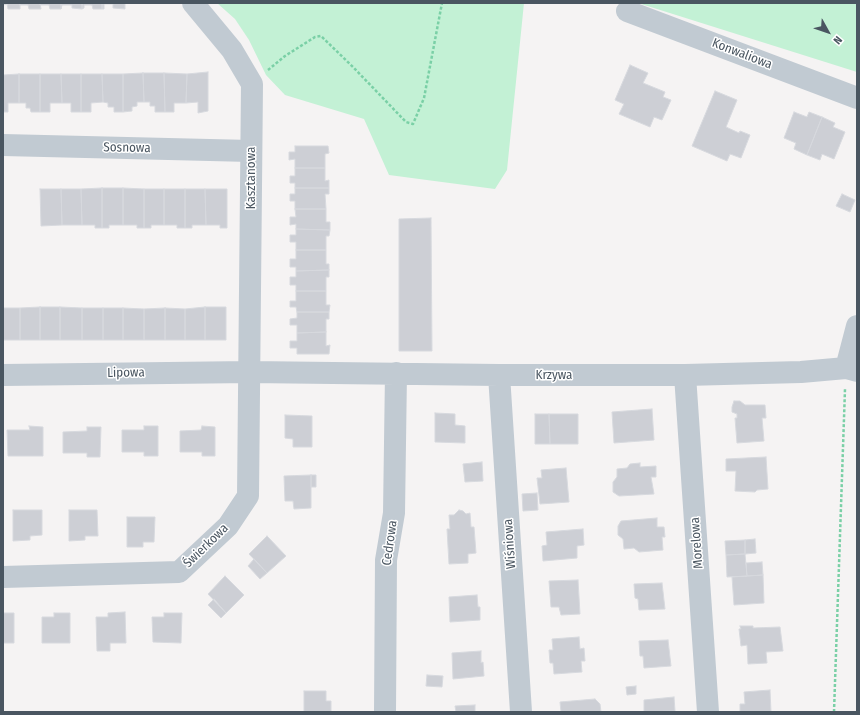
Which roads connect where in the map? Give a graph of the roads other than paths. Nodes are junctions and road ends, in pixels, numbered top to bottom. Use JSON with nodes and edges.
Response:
{"nodes":[{"id":1,"x":193,"y":3,"type":"edge"},
{"id":2,"x":627,"y":11,"type":"dead end"},
{"id":3,"x":857,"y":98,"type":"edge"},
{"id":4,"x":3,"y":145,"type":"edge"},
{"id":5,"x":251,"y":151,"type":"junction"},
{"id":6,"x":857,"y":326,"type":"edge"},
{"id":7,"x":852,"y":370,"type":"edge"},
{"id":8,"x":250,"y":372,"type":"junction"},
{"id":9,"x":396,"y":373,"type":"junction"},
{"id":10,"x":3,"y":375,"type":"edge"},
{"id":11,"x":499,"y":375,"type":"junction"},
{"id":12,"x":685,"y":375,"type":"junction"},
{"id":13,"x":3,"y":577,"type":"edge"},
{"id":14,"x":385,"y":712,"type":"edge"},
{"id":15,"x":521,"y":712,"type":"edge"},
{"id":16,"x":708,"y":712,"type":"edge"}],
"edges":[{"from":1,"to":5,"type":"street","name":"Kasztanowa"},
{"from":2,"to":3,"type":"street","name":"Konwaliowa"},
{"from":4,"to":5,"type":"street","name":"Sosnowa"},
{"from":5,"to":8,"type":"street","name":"Kasztanowa"},
{"from":6,"to":7,"type":"street"},
{"from":7,"to":12,"type":"street","name":"Krzywa"},
{"from":8,"to":9,"type":"street","name":"Krzywa"},
{"from":8,"to":10,"type":"street","name":"Lipowa"},
{"from":8,"to":13,"type":"street","name":"Świerkowa"},
{"from":9,"to":11,"type":"street","name":"Krzywa"},
{"from":9,"to":14,"type":"street","name":"Cedrowa"},
{"from":11,"to":12,"type":"street","name":"Krzywa"},
{"from":11,"to":15,"type":"street","name":"Wiśniowa"},
{"from":12,"to":16,"type":"street","name":"Morelowa"}]}
